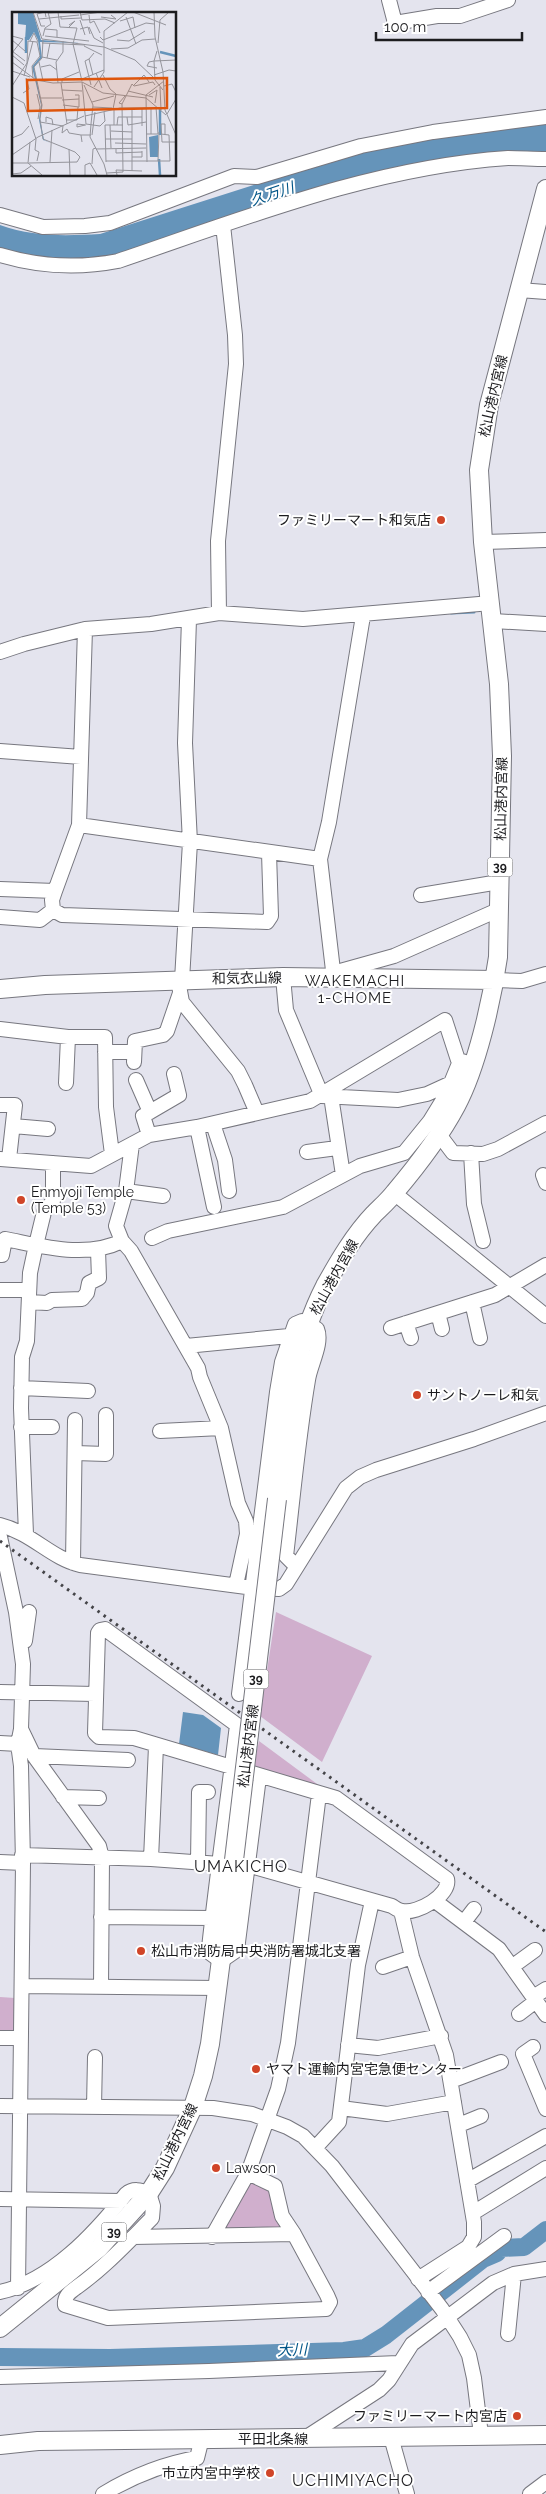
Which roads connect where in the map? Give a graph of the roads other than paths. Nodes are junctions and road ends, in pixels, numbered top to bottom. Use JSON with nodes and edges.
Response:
{"nodes":[{"id":1,"x":389,"y":0,"type":"edge"},
{"id":2,"x":508,"y":0,"type":"edge"},
{"id":3,"x":546,"y":117,"type":"edge"},
{"id":4,"x":546,"y":159,"type":"edge"},
{"id":5,"x":546,"y":189,"type":"edge"},
{"id":6,"x":0,"y":215,"type":"edge"},
{"id":7,"x":223,"y":225,"type":"junction"},
{"id":8,"x":0,"y":255,"type":"edge"},
{"id":9,"x":519,"y":290,"type":"junction"},
{"id":10,"x":546,"y":292,"type":"edge"},
{"id":11,"x":546,"y":540,"type":"edge"},
{"id":12,"x":483,"y":542,"type":"junction"},
{"id":13,"x":492,"y":603,"type":"junction"},
{"id":14,"x":219,"y":613,"type":"junction"},
{"id":15,"x":363,"y":616,"type":"junction"},
{"id":16,"x":189,"y":619,"type":"junction"},
{"id":17,"x":493,"y":621,"type":"junction"},
{"id":18,"x":546,"y":624,"type":"edge"},
{"id":19,"x":85,"y":629,"type":"junction"},
{"id":20,"x":0,"y":652,"type":"edge"},
{"id":21,"x":0,"y":752,"type":"edge"},
{"id":22,"x":81,"y":757,"type":"junction"},
{"id":23,"x":79,"y":825,"type":"junction"},
{"id":24,"x":190,"y":842,"type":"junction"},
{"id":25,"x":269,"y":853,"type":"junction"},
{"id":26,"x":320,"y":859,"type":"junction"},
{"id":27,"x":499,"y":882,"type":"junction"},
{"id":28,"x":0,"y":889,"type":"edge"},
{"id":29,"x":55,"y":891,"type":"junction"},
{"id":30,"x":421,"y":895,"type":"dead end"},
{"id":31,"x":53,"y":910,"type":"junction"},
{"id":32,"x":498,"y":910,"type":"junction"},
{"id":33,"x":0,"y":917,"type":"edge"},
{"id":34,"x":186,"y":920,"type":"junction"},
{"id":35,"x":546,"y":974,"type":"edge"},
{"id":36,"x":334,"y":976,"type":"junction"},
{"id":37,"x":283,"y":978,"type":"junction"},
{"id":38,"x":495,"y":980,"type":"junction"},
{"id":39,"x":180,"y":984,"type":"junction"},
{"id":40,"x":0,"y":989,"type":"edge"},
{"id":41,"x":0,"y":1031,"type":"edge"},
{"id":42,"x":68,"y":1036,"type":"junction"},
{"id":43,"x":105,"y":1052,"type":"junction"},
{"id":44,"x":466,"y":1063,"type":"junction"},
{"id":45,"x":174,"y":1074,"type":"dead end"},
{"id":46,"x":136,"y":1080,"type":"dead end"},
{"id":47,"x":66,"y":1083,"type":"dead end"},
{"id":48,"x":451,"y":1084,"type":"junction"},
{"id":49,"x":326,"y":1096,"type":"junction"},
{"id":50,"x":0,"y":1105,"type":"edge"},
{"id":51,"x":150,"y":1112,"type":"junction"},
{"id":52,"x":257,"y":1113,"type":"junction"},
{"id":53,"x":546,"y":1123,"type":"edge"},
{"id":54,"x":213,"y":1124,"type":"junction"},
{"id":55,"x":13,"y":1126,"type":"junction"},
{"id":56,"x":197,"y":1128,"type":"junction"},
{"id":57,"x":48,"y":1130,"type":"dead end"},
{"id":58,"x":438,"y":1133,"type":"junction"},
{"id":59,"x":149,"y":1135,"type":"junction"},
{"id":60,"x":132,"y":1144,"type":"junction"},
{"id":61,"x":337,"y":1148,"type":"junction"},
{"id":62,"x":307,"y":1152,"type":"dead end"},
{"id":63,"x":471,"y":1153,"type":"junction"},
{"id":64,"x":112,"y":1154,"type":"junction"},
{"id":65,"x":5,"y":1159,"type":"edge"},
{"id":66,"x":53,"y":1163,"type":"junction"},
{"id":67,"x":343,"y":1175,"type":"junction"},
{"id":68,"x":126,"y":1191,"type":"junction"},
{"id":69,"x":229,"y":1191,"type":"dead end"},
{"id":70,"x":394,"y":1193,"type":"junction"},
{"id":71,"x":163,"y":1196,"type":"dead end"},
{"id":72,"x":214,"y":1207,"type":"dead end"},
{"id":73,"x":152,"y":1238,"type":"dead end"},
{"id":74,"x":122,"y":1241,"type":"junction"},
{"id":75,"x":483,"y":1241,"type":"dead end"},
{"id":76,"x":36,"y":1245,"type":"junction"},
{"id":77,"x":98,"y":1250,"type":"junction"},
{"id":78,"x":0,"y":1254,"type":"edge"},
{"id":79,"x":546,"y":1265,"type":"edge"},
{"id":80,"x":510,"y":1287,"type":"junction"},
{"id":81,"x":0,"y":1290,"type":"edge"},
{"id":82,"x":29,"y":1296,"type":"junction"},
{"id":83,"x":472,"y":1302,"type":"junction"},
{"id":84,"x":438,"y":1313,"type":"junction"},
{"id":85,"x":546,"y":1316,"type":"edge"},
{"id":86,"x":308,"y":1323,"type":"junction"},
{"id":87,"x":406,"y":1323,"type":"junction"},
{"id":88,"x":391,"y":1328,"type":"dead end"},
{"id":89,"x":442,"y":1329,"type":"dead end"},
{"id":90,"x":289,"y":1336,"type":"junction"},
{"id":91,"x":411,"y":1338,"type":"dead end"},
{"id":92,"x":480,"y":1338,"type":"dead end"},
{"id":93,"x":186,"y":1346,"type":"junction"},
{"id":94,"x":21,"y":1388,"type":"junction"},
{"id":95,"x":88,"y":1391,"type":"dead end"},
{"id":96,"x":546,"y":1413,"type":"edge"},
{"id":97,"x":106,"y":1415,"type":"dead end"},
{"id":98,"x":75,"y":1420,"type":"dead end"},
{"id":99,"x":21,"y":1427,"type":"junction"},
{"id":100,"x":52,"y":1427,"type":"dead end"},
{"id":101,"x":221,"y":1428,"type":"junction"},
{"id":102,"x":160,"y":1431,"type":"dead end"},
{"id":103,"x":75,"y":1454,"type":"junction"},
{"id":104,"x":0,"y":1526,"type":"edge"},
{"id":105,"x":26,"y":1534,"type":"junction"},
{"id":106,"x":0,"y":1541,"type":"edge"},
{"id":107,"x":73,"y":1563,"type":"junction"},
{"id":108,"x":296,"y":1566,"type":"junction"},
{"id":109,"x":236,"y":1585,"type":"junction"},
{"id":110,"x":254,"y":1588,"type":"junction"},
{"id":111,"x":30,"y":1612,"type":"dead end"},
{"id":112,"x":21,"y":1643,"type":"junction"},
{"id":113,"x":0,"y":1692,"type":"edge"},
{"id":114,"x":22,"y":1692,"type":"junction"},
{"id":115,"x":95,"y":1694,"type":"junction"},
{"id":116,"x":239,"y":1694,"type":"dead end"},
{"id":117,"x":21,"y":1729,"type":"junction"},
{"id":118,"x":0,"y":1743,"type":"edge"},
{"id":119,"x":18,"y":1744,"type":"junction"},
{"id":120,"x":156,"y":1746,"type":"junction"},
{"id":121,"x":34,"y":1756,"type":"junction"},
{"id":122,"x":128,"y":1760,"type":"dead end"},
{"id":123,"x":231,"y":1768,"type":"junction"},
{"id":124,"x":260,"y":1776,"type":"junction"},
{"id":125,"x":208,"y":1792,"type":"dead end"},
{"id":126,"x":320,"y":1794,"type":"junction"},
{"id":127,"x":63,"y":1797,"type":"junction"},
{"id":128,"x":99,"y":1798,"type":"dead end"},
{"id":129,"x":102,"y":1858,"type":"junction"},
{"id":130,"x":23,"y":1859,"type":"junction"},
{"id":131,"x":151,"y":1859,"type":"junction"},
{"id":132,"x":0,"y":1862,"type":"edge"},
{"id":133,"x":198,"y":1862,"type":"junction"},
{"id":134,"x":234,"y":1863,"type":"junction"},
{"id":135,"x":307,"y":1882,"type":"junction"},
{"id":136,"x":435,"y":1900,"type":"junction"},
{"id":137,"x":372,"y":1901,"type":"junction"},
{"id":138,"x":474,"y":1909,"type":"dead end"},
{"id":139,"x":401,"y":1911,"type":"junction"},
{"id":140,"x":101,"y":1917,"type":"junction"},
{"id":141,"x":212,"y":1918,"type":"junction"},
{"id":142,"x":464,"y":1922,"type":"junction"},
{"id":143,"x":535,"y":1950,"type":"dead end"},
{"id":144,"x":412,"y":1956,"type":"junction"},
{"id":145,"x":221,"y":1961,"type":"junction"},
{"id":146,"x":513,"y":1966,"type":"junction"},
{"id":147,"x":383,"y":1968,"type":"dead end"},
{"id":148,"x":22,"y":1986,"type":"junction"},
{"id":149,"x":101,"y":1986,"type":"junction"},
{"id":150,"x":218,"y":1988,"type":"junction"},
{"id":151,"x":546,"y":1989,"type":"edge"},
{"id":152,"x":535,"y":1999,"type":"junction"},
{"id":153,"x":518,"y":2014,"type":"dead end"},
{"id":154,"x":546,"y":2015,"type":"edge"},
{"id":155,"x":440,"y":2036,"type":"junction"},
{"id":156,"x":0,"y":2038,"type":"edge"},
{"id":157,"x":21,"y":2038,"type":"junction"},
{"id":158,"x":348,"y":2045,"type":"junction"},
{"id":159,"x":533,"y":2047,"type":"dead end"},
{"id":160,"x":95,"y":2057,"type":"dead end"},
{"id":161,"x":501,"y":2062,"type":"dead end"},
{"id":162,"x":451,"y":2081,"type":"junction"},
{"id":163,"x":454,"y":2102,"type":"junction"},
{"id":164,"x":0,"y":2106,"type":"edge"},
{"id":165,"x":20,"y":2106,"type":"junction"},
{"id":166,"x":94,"y":2106,"type":"junction"},
{"id":167,"x":193,"y":2107,"type":"junction"},
{"id":168,"x":341,"y":2108,"type":"junction"},
{"id":169,"x":546,"y":2109,"type":"edge"},
{"id":170,"x":481,"y":2116,"type":"dead end"},
{"id":171,"x":269,"y":2120,"type":"junction"},
{"id":172,"x":459,"y":2126,"type":"junction"},
{"id":173,"x":546,"y":2136,"type":"edge"},
{"id":174,"x":316,"y":2147,"type":"junction"},
{"id":175,"x":546,"y":2168,"type":"edge"},
{"id":176,"x":248,"y":2173,"type":"junction"},
{"id":177,"x":467,"y":2181,"type":"junction"},
{"id":178,"x":149,"y":2193,"type":"junction"},
{"id":179,"x":0,"y":2199,"type":"edge"},
{"id":180,"x":19,"y":2199,"type":"junction"},
{"id":181,"x":121,"y":2201,"type":"junction"},
{"id":182,"x":473,"y":2213,"type":"junction"},
{"id":183,"x":294,"y":2234,"type":"junction"},
{"id":184,"x":504,"y":2236,"type":"dead end"},
{"id":185,"x":133,"y":2237,"type":"junction"},
{"id":186,"x":212,"y":2237,"type":"junction"},
{"id":187,"x":545,"y":2268,"type":"edge"},
{"id":188,"x":514,"y":2274,"type":"junction"},
{"id":189,"x":418,"y":2279,"type":"junction"},
{"id":190,"x":18,"y":2288,"type":"junction"},
{"id":191,"x":0,"y":2292,"type":"edge"},
{"id":192,"x":429,"y":2293,"type":"junction"},
{"id":193,"x":445,"y":2314,"type":"junction"},
{"id":194,"x":0,"y":2328,"type":"edge"},
{"id":195,"x":508,"y":2334,"type":"dead end"},
{"id":196,"x":398,"y":2363,"type":"junction"},
{"id":197,"x":0,"y":2376,"type":"edge"},
{"id":198,"x":481,"y":2435,"type":"junction"},
{"id":199,"x":546,"y":2435,"type":"edge"},
{"id":200,"x":391,"y":2437,"type":"junction"},
{"id":201,"x":202,"y":2438,"type":"junction"},
{"id":202,"x":304,"y":2439,"type":"junction"},
{"id":203,"x":0,"y":2445,"type":"edge"},
{"id":204,"x":546,"y":2482,"type":"edge"},
{"id":205,"x":103,"y":2494,"type":"edge"},
{"id":206,"x":407,"y":2494,"type":"edge"},
{"id":207,"x":530,"y":2494,"type":"edge"}],
"edges":[{"from":1,"to":2,"type":"street"},
{"from":3,"to":6,"type":"street"},
{"from":4,"to":7,"type":"street"},
{"from":5,"to":9,"type":"main road","name":"松山港内宮線","number":"39"},
{"from":7,"to":8,"type":"street"},
{"from":7,"to":14,"type":"street"},
{"from":9,"to":10,"type":"street"},
{"from":9,"to":12,"type":"main road","name":"松山港内宮線","number":"39"},
{"from":11,"to":12,"type":"street"},
{"from":12,"to":13,"type":"main road","name":"松山港内宮線","number":"39"},
{"from":13,"to":15,"type":"street"},
{"from":13,"to":17,"type":"main road","name":"松山港内宮線","number":"39"},
{"from":14,"to":15,"type":"street"},
{"from":14,"to":16,"type":"street"},
{"from":15,"to":26,"type":"street"},
{"from":16,"to":19,"type":"street"},
{"from":16,"to":24,"type":"street"},
{"from":17,"to":18,"type":"street"},
{"from":17,"to":27,"type":"main road","name":"松山港内宮線","number":"39"},
{"from":19,"to":20,"type":"street"},
{"from":19,"to":22,"type":"street"},
{"from":21,"to":22,"type":"street"},
{"from":22,"to":23,"type":"street"},
{"from":23,"to":24,"type":"street"},
{"from":23,"to":29,"type":"street"},
{"from":24,"to":25,"type":"street"},
{"from":24,"to":34,"type":"street"},
{"from":25,"to":26,"type":"street"},
{"from":25,"to":34,"type":"street"},
{"from":26,"to":36,"type":"street"},
{"from":27,"to":30,"type":"street"},
{"from":27,"to":32,"type":"main road","name":"松山港内宮線","number":"39"},
{"from":28,"to":29,"type":"street"},
{"from":29,"to":31,"type":"street"},
{"from":31,"to":33,"type":"street"},
{"from":31,"to":34,"type":"street"},
{"from":32,"to":36,"type":"street"},
{"from":32,"to":38,"type":"main road","name":"松山港内宮線","number":"39"},
{"from":34,"to":39,"type":"street"},
{"from":35,"to":38,"type":"street"},
{"from":36,"to":37,"type":"main road","name":"和気衣山線"},
{"from":36,"to":38,"type":"main road","name":"和気衣山線"},
{"from":37,"to":39,"type":"main road","name":"和気衣山線"},
{"from":37,"to":49,"type":"street"},
{"from":38,"to":44,"type":"main road","name":"松山港内宮線","number":"39"},
{"from":39,"to":40,"type":"main road","name":"和気衣山線"},
{"from":39,"to":43,"type":"street"},
{"from":39,"to":52,"type":"street"},
{"from":41,"to":42,"type":"street"},
{"from":42,"to":43,"type":"street"},
{"from":42,"to":47,"type":"street"},
{"from":43,"to":64,"type":"street"},
{"from":44,"to":48,"type":"street"},
{"from":44,"to":49,"type":"street"},
{"from":44,"to":58,"type":"main road","name":"松山港内宮線","number":"39"},
{"from":45,"to":51,"type":"street"},
{"from":46,"to":51,"type":"street"},
{"from":48,"to":49,"type":"street"},
{"from":48,"to":67,"type":"street"},
{"from":49,"to":52,"type":"street"},
{"from":49,"to":61,"type":"street"},
{"from":50,"to":55,"type":"street"},
{"from":51,"to":59,"type":"street"},
{"from":52,"to":54,"type":"street"},
{"from":53,"to":63,"type":"street"},
{"from":54,"to":56,"type":"street"},
{"from":54,"to":69,"type":"street"},
{"from":55,"to":57,"type":"street"},
{"from":55,"to":65,"type":"street"},
{"from":56,"to":59,"type":"street"},
{"from":56,"to":72,"type":"street"},
{"from":58,"to":63,"type":"street"},
{"from":58,"to":70,"type":"main road","name":"松山港内宮線","number":"39"},
{"from":59,"to":60,"type":"street"},
{"from":60,"to":64,"type":"street"},
{"from":60,"to":68,"type":"street"},
{"from":61,"to":62,"type":"street"},
{"from":61,"to":67,"type":"street"},
{"from":63,"to":75,"type":"street"},
{"from":64,"to":66,"type":"street"},
{"from":65,"to":66,"type":"street"},
{"from":66,"to":76,"type":"street"},
{"from":67,"to":73,"type":"street"},
{"from":68,"to":71,"type":"street"},
{"from":68,"to":74,"type":"street"},
{"from":70,"to":80,"type":"street"},
{"from":70,"to":86,"type":"main road","name":"松山港内宮線","number":"39"},
{"from":74,"to":77,"type":"street"},
{"from":74,"to":93,"type":"street"},
{"from":76,"to":77,"type":"street"},
{"from":76,"to":78,"type":"street"},
{"from":76,"to":82,"type":"street"},
{"from":77,"to":82,"type":"street"},
{"from":79,"to":80,"type":"street"},
{"from":80,"to":83,"type":"street"},
{"from":80,"to":85,"type":"street"},
{"from":81,"to":82,"type":"street"},
{"from":82,"to":94,"type":"street"},
{"from":83,"to":84,"type":"street"},
{"from":83,"to":92,"type":"street"},
{"from":84,"to":87,"type":"street"},
{"from":84,"to":89,"type":"street"},
{"from":86,"to":90,"type":"street"},
{"from":86,"to":108,"type":"street"},
{"from":86,"to":134,"type":"main road","name":"松山港内宮線","number":"39","bridge":true},
{"from":87,"to":88,"type":"street"},
{"from":87,"to":91,"type":"street"},
{"from":90,"to":93,"type":"street"},
{"from":90,"to":110,"type":"street"},
{"from":93,"to":101,"type":"street"},
{"from":94,"to":95,"type":"street"},
{"from":94,"to":99,"type":"street"},
{"from":96,"to":108,"type":"street"},
{"from":97,"to":103,"type":"street"},
{"from":98,"to":103,"type":"street"},
{"from":99,"to":100,"type":"street"},
{"from":99,"to":105,"type":"street"},
{"from":101,"to":102,"type":"street"},
{"from":101,"to":109,"type":"street"},
{"from":103,"to":107,"type":"street"},
{"from":104,"to":105,"type":"street"},
{"from":105,"to":107,"type":"street"},
{"from":106,"to":112,"type":"street"},
{"from":107,"to":109,"type":"street"},
{"from":108,"to":110,"type":"street"},
{"from":109,"to":110,"type":"street"},
{"from":110,"to":116,"type":"street"},
{"from":111,"to":112,"type":"street"},
{"from":112,"to":114,"type":"street"},
{"from":113,"to":114,"type":"street"},
{"from":114,"to":115,"type":"street"},
{"from":114,"to":117,"type":"street"},
{"from":115,"to":120,"type":"street"},
{"from":115,"to":123,"type":"street"},
{"from":117,"to":119,"type":"street"},
{"from":117,"to":121,"type":"street"},
{"from":118,"to":119,"type":"street"},
{"from":119,"to":130,"type":"street"},
{"from":120,"to":123,"type":"street"},
{"from":120,"to":131,"type":"street"},
{"from":121,"to":122,"type":"street"},
{"from":121,"to":127,"type":"street"},
{"from":123,"to":124,"type":"street"},
{"from":123,"to":134,"type":"street"},
{"from":124,"to":126,"type":"street"},
{"from":124,"to":134,"type":"street"},
{"from":125,"to":133,"type":"street"},
{"from":126,"to":135,"type":"street"},
{"from":126,"to":136,"type":"street"},
{"from":127,"to":128,"type":"street"},
{"from":127,"to":129,"type":"street"},
{"from":129,"to":130,"type":"street"},
{"from":129,"to":131,"type":"street"},
{"from":129,"to":140,"type":"street"},
{"from":130,"to":132,"type":"street"},
{"from":130,"to":148,"type":"street"},
{"from":131,"to":133,"type":"street"},
{"from":133,"to":134,"type":"street"},
{"from":134,"to":135,"type":"street"},
{"from":134,"to":141,"type":"street"},
{"from":134,"to":145,"type":"main road","name":"松山港内宮線","number":"39"},
{"from":135,"to":137,"type":"street"},
{"from":135,"to":171,"type":"street"},
{"from":136,"to":139,"type":"street"},
{"from":136,"to":142,"type":"street"},
{"from":137,"to":139,"type":"street"},
{"from":137,"to":158,"type":"street"},
{"from":138,"to":142,"type":"street"},
{"from":139,"to":144,"type":"street"},
{"from":140,"to":141,"type":"street"},
{"from":140,"to":149,"type":"street"},
{"from":141,"to":145,"type":"street"},
{"from":142,"to":146,"type":"street"},
{"from":143,"to":146,"type":"street"},
{"from":144,"to":147,"type":"street"},
{"from":144,"to":155,"type":"street"},
{"from":145,"to":150,"type":"main road","name":"松山港内宮線","number":"39"},
{"from":146,"to":152,"type":"street"},
{"from":148,"to":149,"type":"street"},
{"from":148,"to":157,"type":"street"},
{"from":149,"to":150,"type":"street"},
{"from":150,"to":167,"type":"main road","name":"松山港内宮線","number":"39"},
{"from":151,"to":152,"type":"street"},
{"from":152,"to":153,"type":"street"},
{"from":152,"to":154,"type":"street"},
{"from":155,"to":158,"type":"street"},
{"from":155,"to":162,"type":"street"},
{"from":156,"to":157,"type":"street"},
{"from":157,"to":165,"type":"street"},
{"from":158,"to":168,"type":"street"},
{"from":159,"to":169,"type":"street"},
{"from":160,"to":166,"type":"street"},
{"from":161,"to":162,"type":"street"},
{"from":162,"to":163,"type":"street"},
{"from":163,"to":168,"type":"street"},
{"from":163,"to":172,"type":"street"},
{"from":164,"to":165,"type":"street"},
{"from":165,"to":166,"type":"street"},
{"from":165,"to":180,"type":"street"},
{"from":166,"to":167,"type":"street"},
{"from":167,"to":171,"type":"street"},
{"from":167,"to":178,"type":"main road","name":"松山港内宮線","number":"39"},
{"from":168,"to":174,"type":"street"},
{"from":170,"to":172,"type":"street"},
{"from":171,"to":174,"type":"street"},
{"from":171,"to":176,"type":"street"},
{"from":172,"to":177,"type":"street"},
{"from":173,"to":177,"type":"street"},
{"from":174,"to":189,"type":"street"},
{"from":175,"to":182,"type":"street"},
{"from":176,"to":183,"type":"street"},
{"from":176,"to":186,"type":"street"},
{"from":177,"to":182,"type":"street"},
{"from":178,"to":181,"type":"street"},
{"from":178,"to":185,"type":"street"},
{"from":178,"to":194,"type":"main road","name":"松山港内宮線","number":"39"},
{"from":179,"to":180,"type":"street"},
{"from":180,"to":181,"type":"street"},
{"from":180,"to":190,"type":"street"},
{"from":181,"to":190,"type":"street"},
{"from":182,"to":189,"type":"street"},
{"from":183,"to":185,"type":"street"},
{"from":183,"to":186,"type":"street"},
{"from":184,"to":192,"type":"street"},
{"from":185,"to":186,"type":"street"},
{"from":187,"to":188,"type":"street"},
{"from":188,"to":193,"type":"street"},
{"from":188,"to":195,"type":"street"},
{"from":189,"to":192,"type":"street"},
{"from":190,"to":191,"type":"street"},
{"from":192,"to":193,"type":"street"},
{"from":193,"to":196,"type":"street"},
{"from":193,"to":198,"type":"street"},
{"from":196,"to":197,"type":"street"},
{"from":196,"to":202,"type":"street"},
{"from":198,"to":199,"type":"main road","name":"平田北条線"},
{"from":198,"to":200,"type":"main road","name":"平田北条線"},
{"from":200,"to":202,"type":"main road","name":"平田北条線"},
{"from":200,"to":206,"type":"street"},
{"from":201,"to":202,"type":"main road","name":"平田北条線"},
{"from":201,"to":203,"type":"main road","name":"平田北条線"},
{"from":201,"to":205,"type":"street"},
{"from":204,"to":207,"type":"street"}]}
